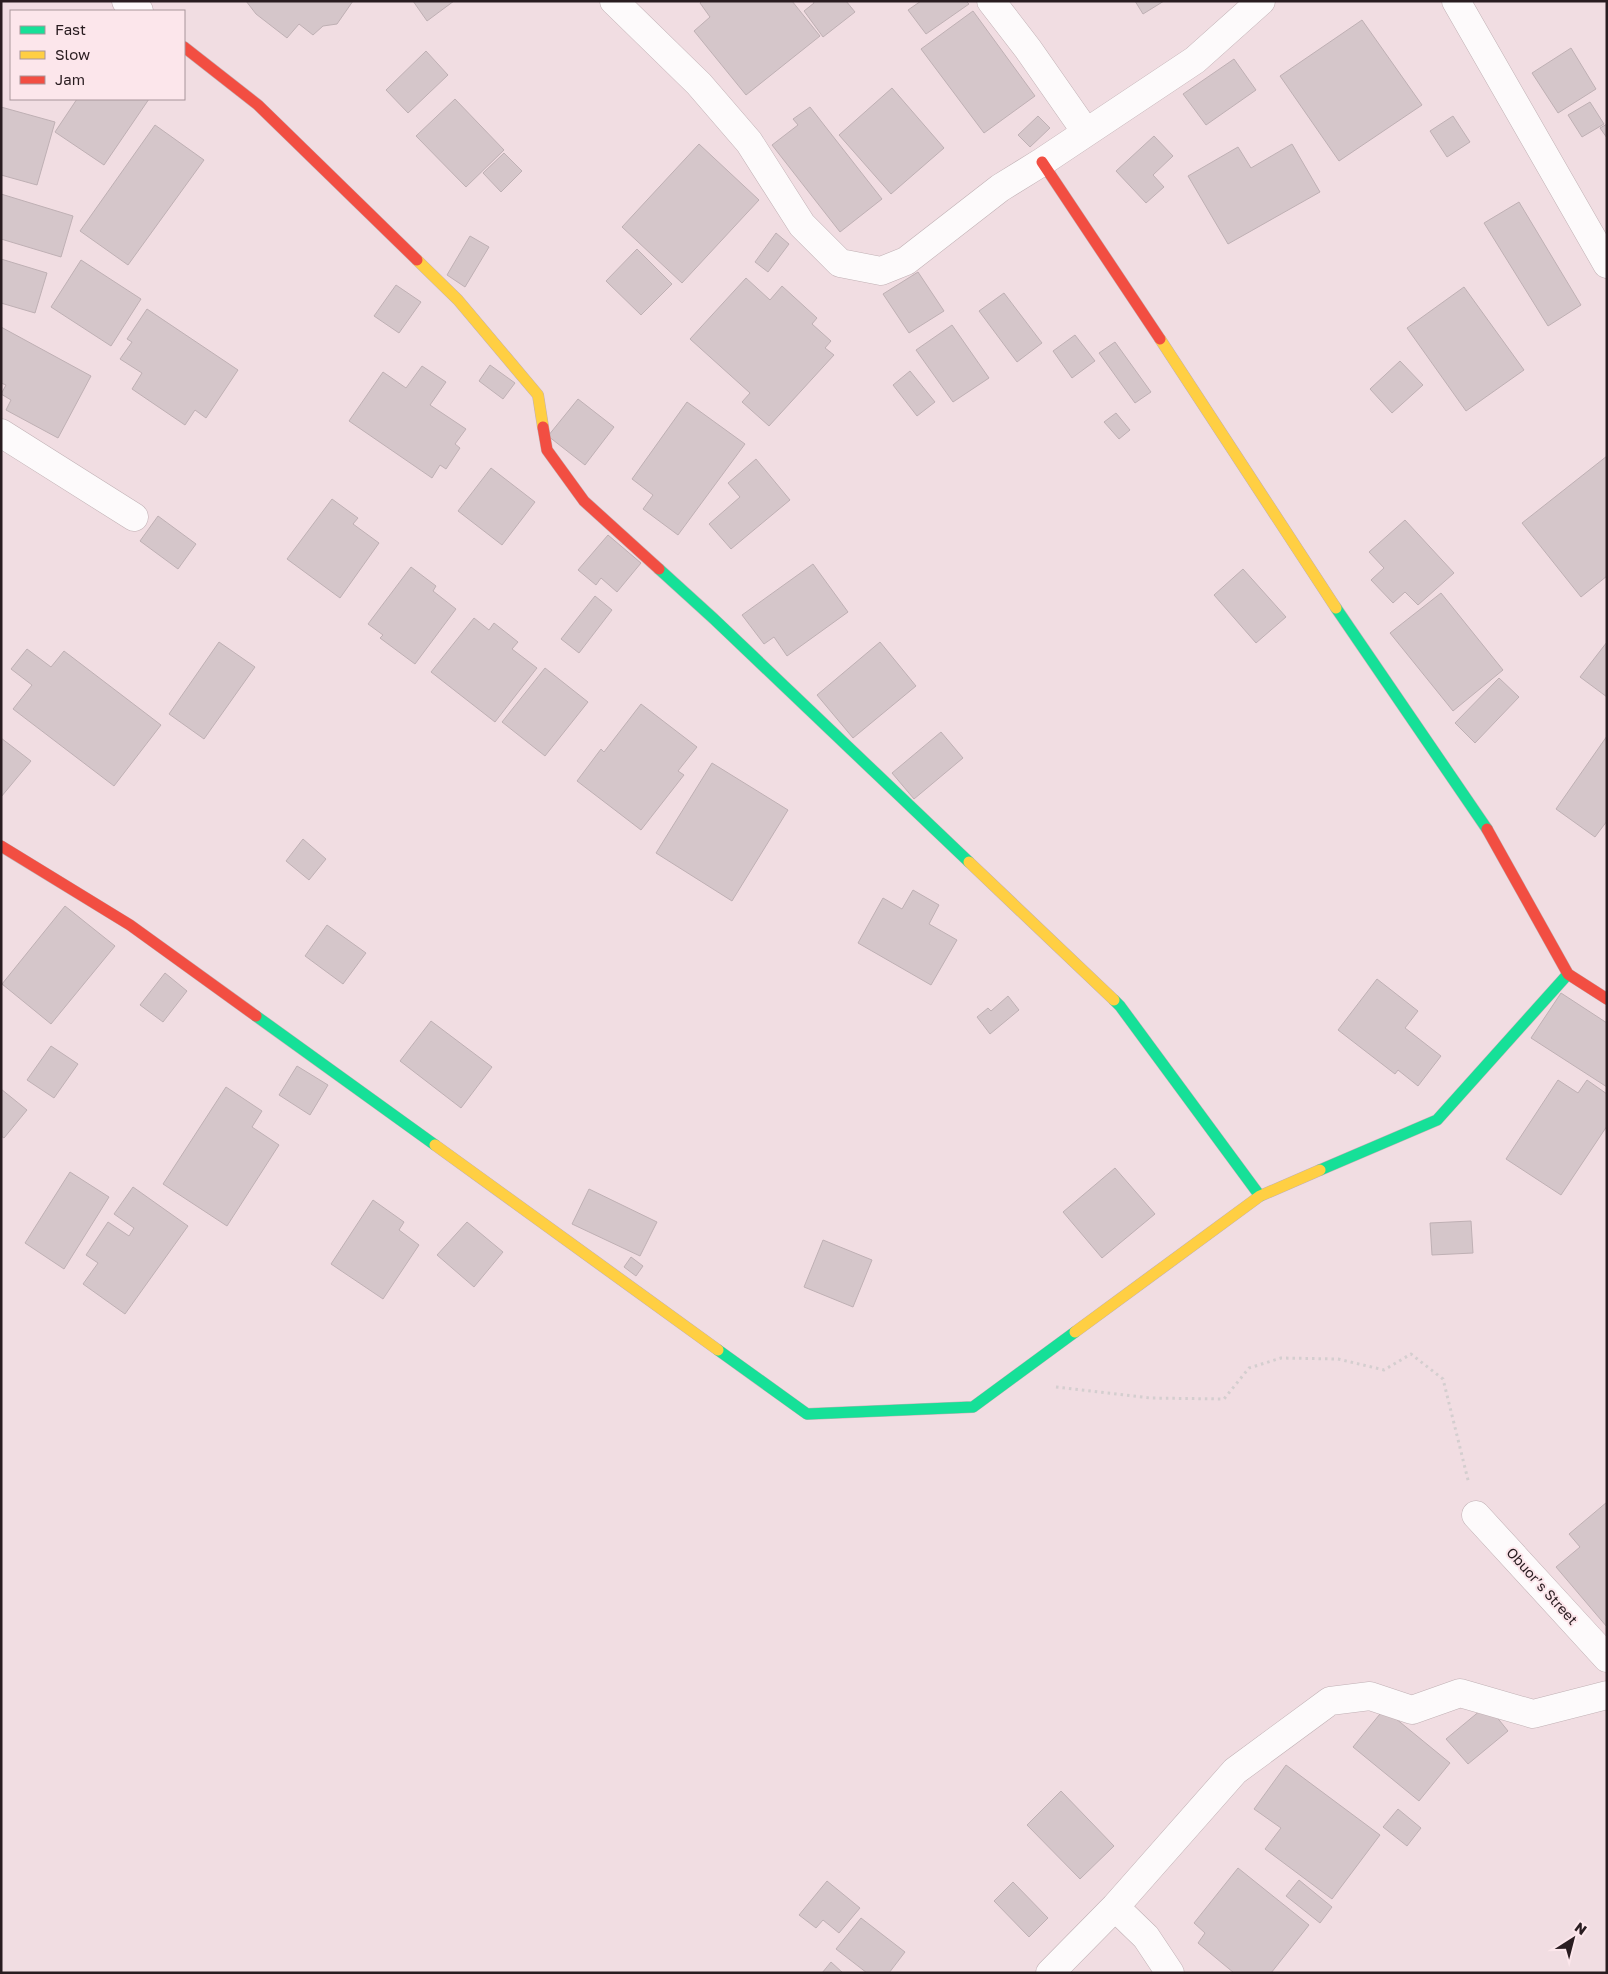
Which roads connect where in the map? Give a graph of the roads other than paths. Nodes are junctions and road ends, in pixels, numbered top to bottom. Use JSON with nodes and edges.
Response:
{"nodes":[{"id":1,"x":126,"y":1,"type":"edge"},
{"id":2,"x":614,"y":1,"type":"edge"},
{"id":3,"x":991,"y":1,"type":"edge"},
{"id":4,"x":1261,"y":1,"type":"edge"},
{"id":5,"x":1456,"y":1,"type":"edge"},
{"id":6,"x":138,"y":10,"type":"edge"},
{"id":7,"x":185,"y":48,"type":"edge"},
{"id":8,"x":1086,"y":132,"type":"junction"},
{"id":9,"x":1042,"y":162,"type":"junction"},
{"id":10,"x":1607,"y":264,"type":"edge"},
{"id":11,"x":1,"y":434,"type":"edge"},
{"id":12,"x":134,"y":517,"type":"dead end"},
{"id":13,"x":1,"y":846,"type":"edge"},
{"id":14,"x":1568,"y":974,"type":"junction"},
{"id":15,"x":1607,"y":999,"type":"edge"},
{"id":16,"x":1260,"y":1196,"type":"junction"},
{"id":17,"x":1476,"y":1515,"type":"road end"},
{"id":18,"x":1607,"y":1658,"type":"edge"},
{"id":19,"x":1607,"y":1694,"type":"edge"},
{"id":20,"x":1115,"y":1907,"type":"junction"},
{"id":21,"x":1050,"y":1973,"type":"edge"},
{"id":22,"x":1170,"y":1973,"type":"edge"}],
"edges":[{"from":1,"to":6,"type":"street"},
{"from":2,"to":9,"type":"street"},
{"from":3,"to":8,"type":"street"},
{"from":4,"to":8,"type":"street"},
{"from":5,"to":10,"type":"street"},
{"from":7,"to":16,"type":"street"},
{"from":8,"to":9,"type":"street"},
{"from":9,"to":14,"type":"street"},
{"from":11,"to":12,"type":"street"},
{"from":13,"to":16,"type":"street"},
{"from":14,"to":15,"type":"street"},
{"from":14,"to":16,"type":"street"},
{"from":17,"to":18,"type":"street","name":"Obuor’s Street"},
{"from":19,"to":20,"type":"street"},
{"from":20,"to":21,"type":"street"},
{"from":20,"to":22,"type":"street"}]}
